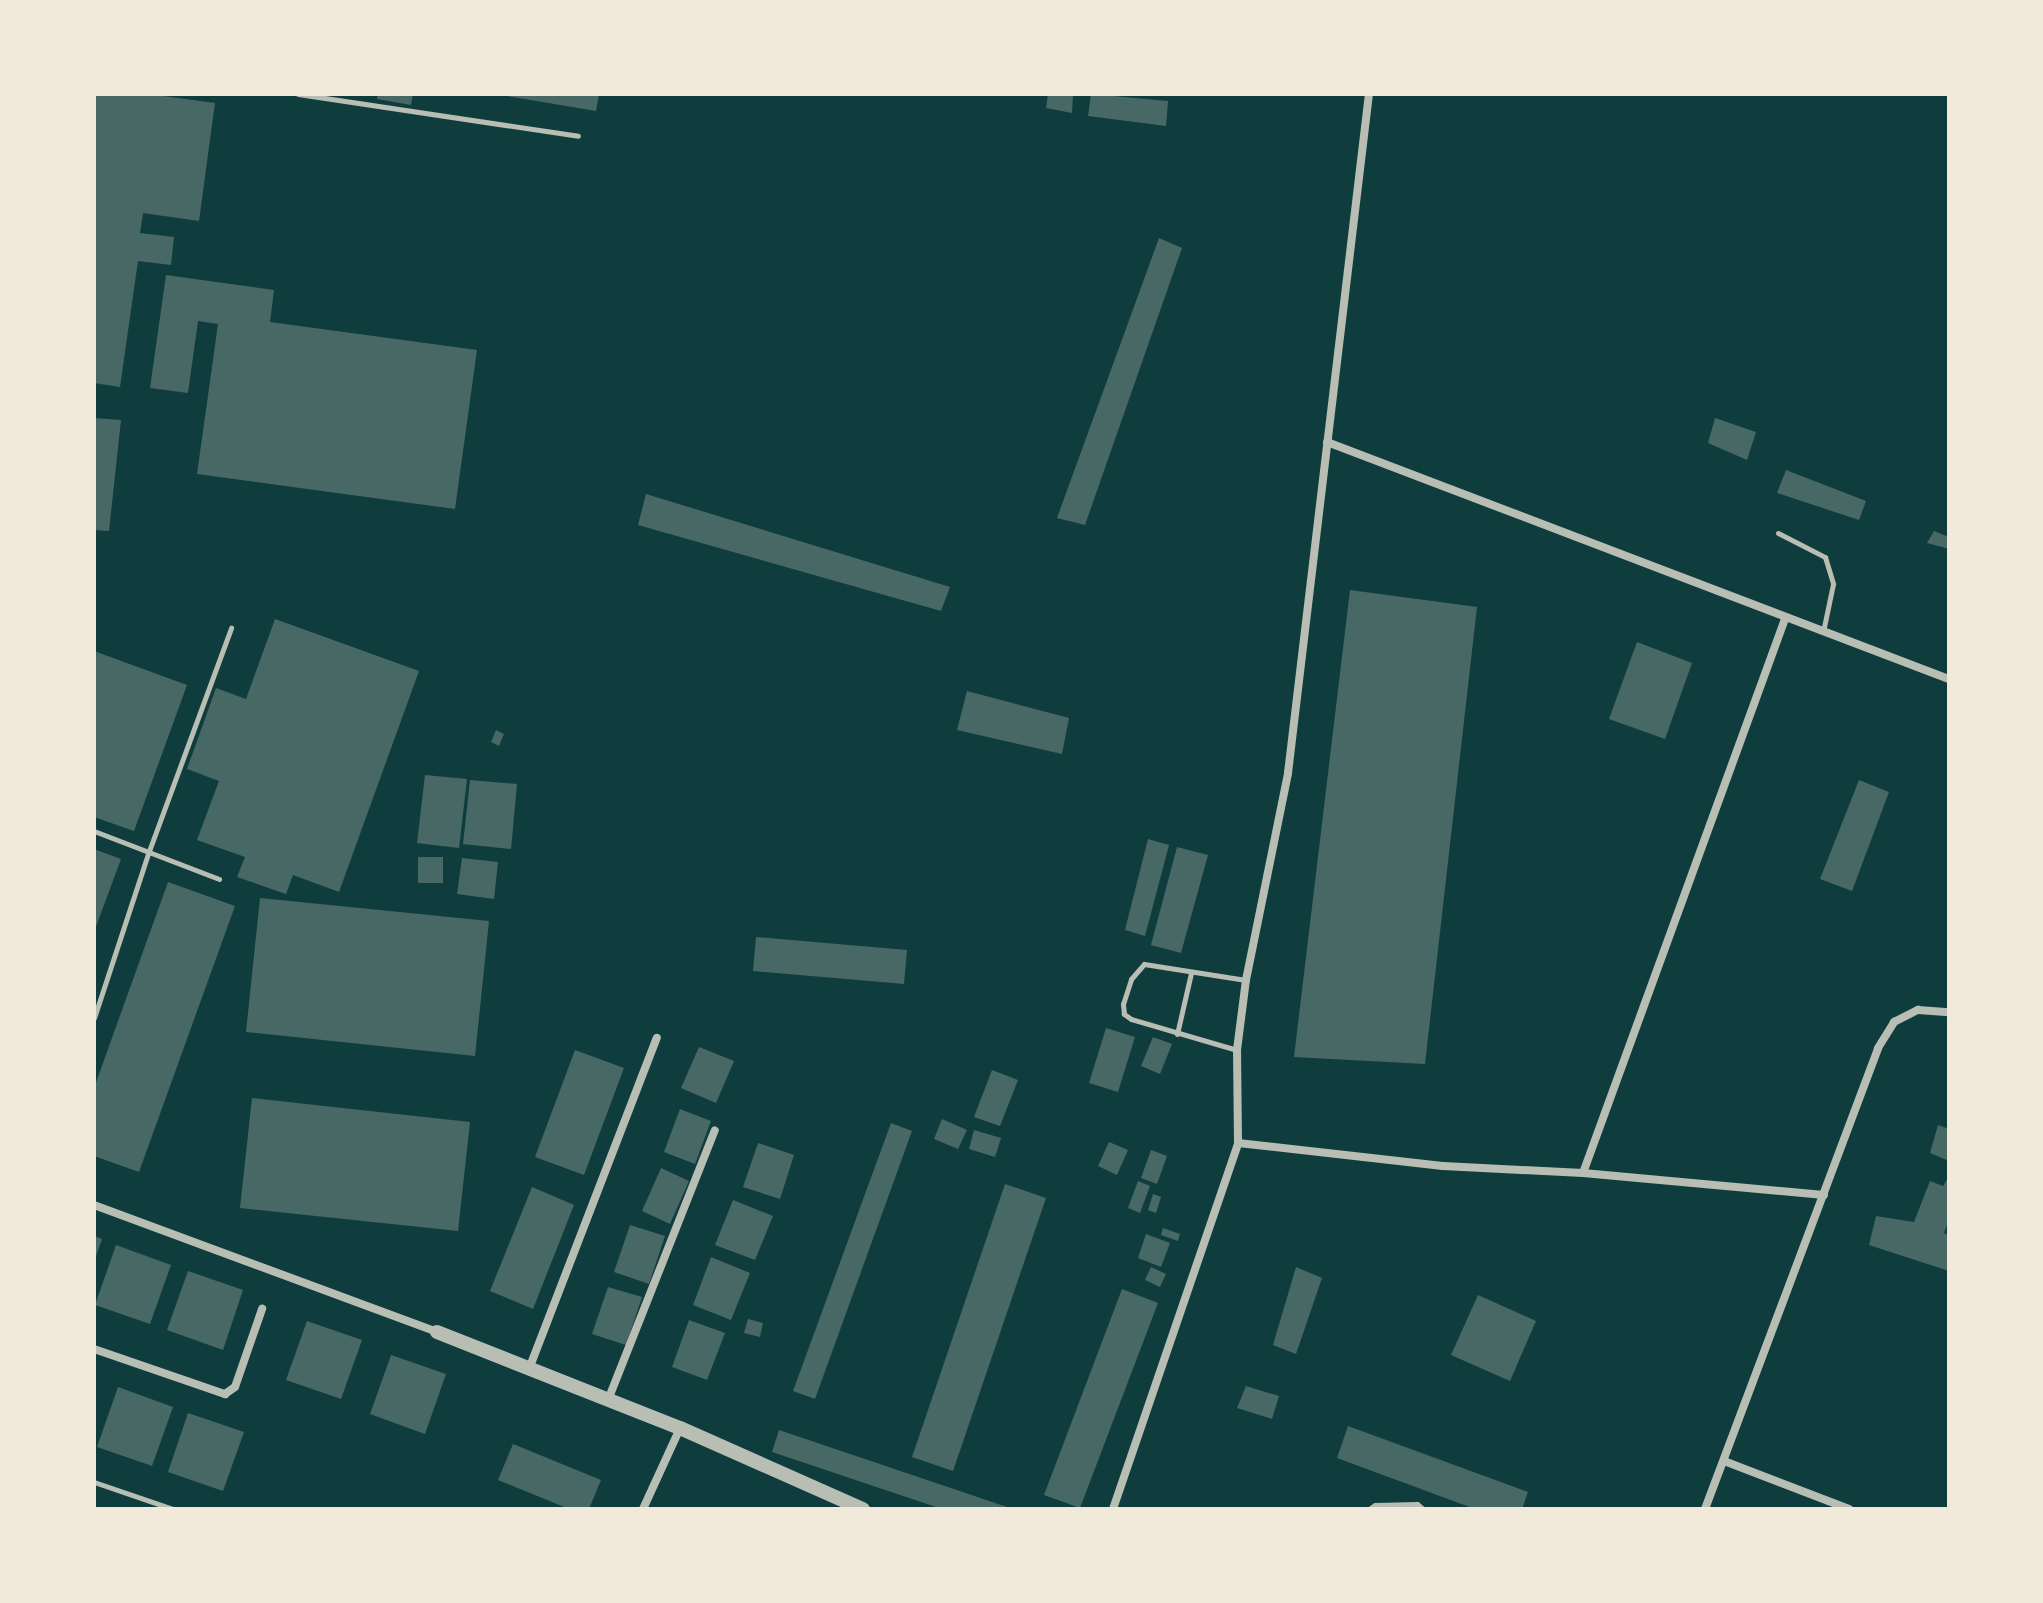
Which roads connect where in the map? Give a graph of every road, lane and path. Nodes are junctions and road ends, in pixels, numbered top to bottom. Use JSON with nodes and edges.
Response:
{"nodes":[{"id":1,"x":298,"y":94,"type":"edge"},
{"id":2,"x":1369,"y":94,"type":"edge"},
{"id":3,"x":578,"y":136,"type":"dead end"},
{"id":4,"x":1327,"y":442,"type":"junction"},
{"id":5,"x":1778,"y":533,"type":"dead end"},
{"id":6,"x":1785,"y":619,"type":"junction"},
{"id":7,"x":231,"y":628,"type":"dead end"},
{"id":8,"x":1823,"y":633,"type":"junction"},
{"id":9,"x":1949,"y":679,"type":"edge"},
{"id":10,"x":94,"y":831,"type":"edge"},
{"id":11,"x":149,"y":851,"type":"junction"},
{"id":12,"x":219,"y":879,"type":"dead end"},
{"id":13,"x":1191,"y":973,"type":"junction"},
{"id":14,"x":1246,"y":980,"type":"junction"},
{"id":15,"x":1949,"y":1012,"type":"edge"},
{"id":16,"x":94,"y":1018,"type":"edge"},
{"id":17,"x":1177,"y":1034,"type":"junction"},
{"id":18,"x":657,"y":1038,"type":"dead end"},
{"id":19,"x":1237,"y":1050,"type":"junction"},
{"id":20,"x":715,"y":1130,"type":"dead end"},
{"id":21,"x":1238,"y":1143,"type":"junction"},
{"id":22,"x":1583,"y":1173,"type":"junction"},
{"id":23,"x":1824,"y":1195,"type":"junction"},
{"id":24,"x":94,"y":1205,"type":"edge"},
{"id":25,"x":262,"y":1309,"type":"dead end"},
{"id":26,"x":437,"y":1332,"type":"joint"},
{"id":27,"x":94,"y":1349,"type":"edge"},
{"id":28,"x":529,"y":1369,"type":"junction"},
{"id":29,"x":608,"y":1400,"type":"junction"},
{"id":30,"x":680,"y":1428,"type":"junction"},
{"id":31,"x":1724,"y":1461,"type":"junction"},
{"id":32,"x":94,"y":1482,"type":"edge"},
{"id":33,"x":173,"y":1509,"type":"edge"},
{"id":34,"x":643,"y":1509,"type":"edge"},
{"id":35,"x":863,"y":1509,"type":"edge"},
{"id":36,"x":1113,"y":1509,"type":"edge"},
{"id":37,"x":1369,"y":1509,"type":"edge"},
{"id":38,"x":1423,"y":1509,"type":"edge"},
{"id":39,"x":1705,"y":1509,"type":"edge"},
{"id":40,"x":1849,"y":1509,"type":"edge"}],
"edges":[{"from":1,"to":3,"type":"lane"},
{"from":2,"to":4,"type":"street"},
{"from":4,"to":6,"type":"street"},
{"from":4,"to":14,"type":"street"},
{"from":5,"to":8,"type":"lane"},
{"from":6,"to":8,"type":"street"},
{"from":6,"to":22,"type":"street"},
{"from":7,"to":11,"type":"lane"},
{"from":8,"to":9,"type":"street"},
{"from":10,"to":11,"type":"lane"},
{"from":11,"to":12,"type":"lane"},
{"from":11,"to":16,"type":"lane"},
{"from":13,"to":14,"type":"lane"},
{"from":13,"to":17,"type":"lane"},
{"from":13,"to":17,"type":"lane"},
{"from":14,"to":19,"type":"street"},
{"from":15,"to":23,"type":"street"},
{"from":17,"to":19,"type":"lane"},
{"from":18,"to":28,"type":"street"},
{"from":19,"to":21,"type":"street"},
{"from":20,"to":29,"type":"street"},
{"from":21,"to":22,"type":"street"},
{"from":21,"to":36,"type":"street"},
{"from":22,"to":23,"type":"street"},
{"from":23,"to":31,"type":"street"},
{"from":24,"to":26,"type":"street"},
{"from":25,"to":27,"type":"street"},
{"from":26,"to":28,"type":"street"},
{"from":28,"to":29,"type":"street"},
{"from":29,"to":30,"type":"street"},
{"from":30,"to":34,"type":"street"},
{"from":30,"to":35,"type":"street"},
{"from":31,"to":39,"type":"street"},
{"from":31,"to":40,"type":"street"},
{"from":32,"to":33,"type":"lane"},
{"from":37,"to":38,"type":"lane"}]}
